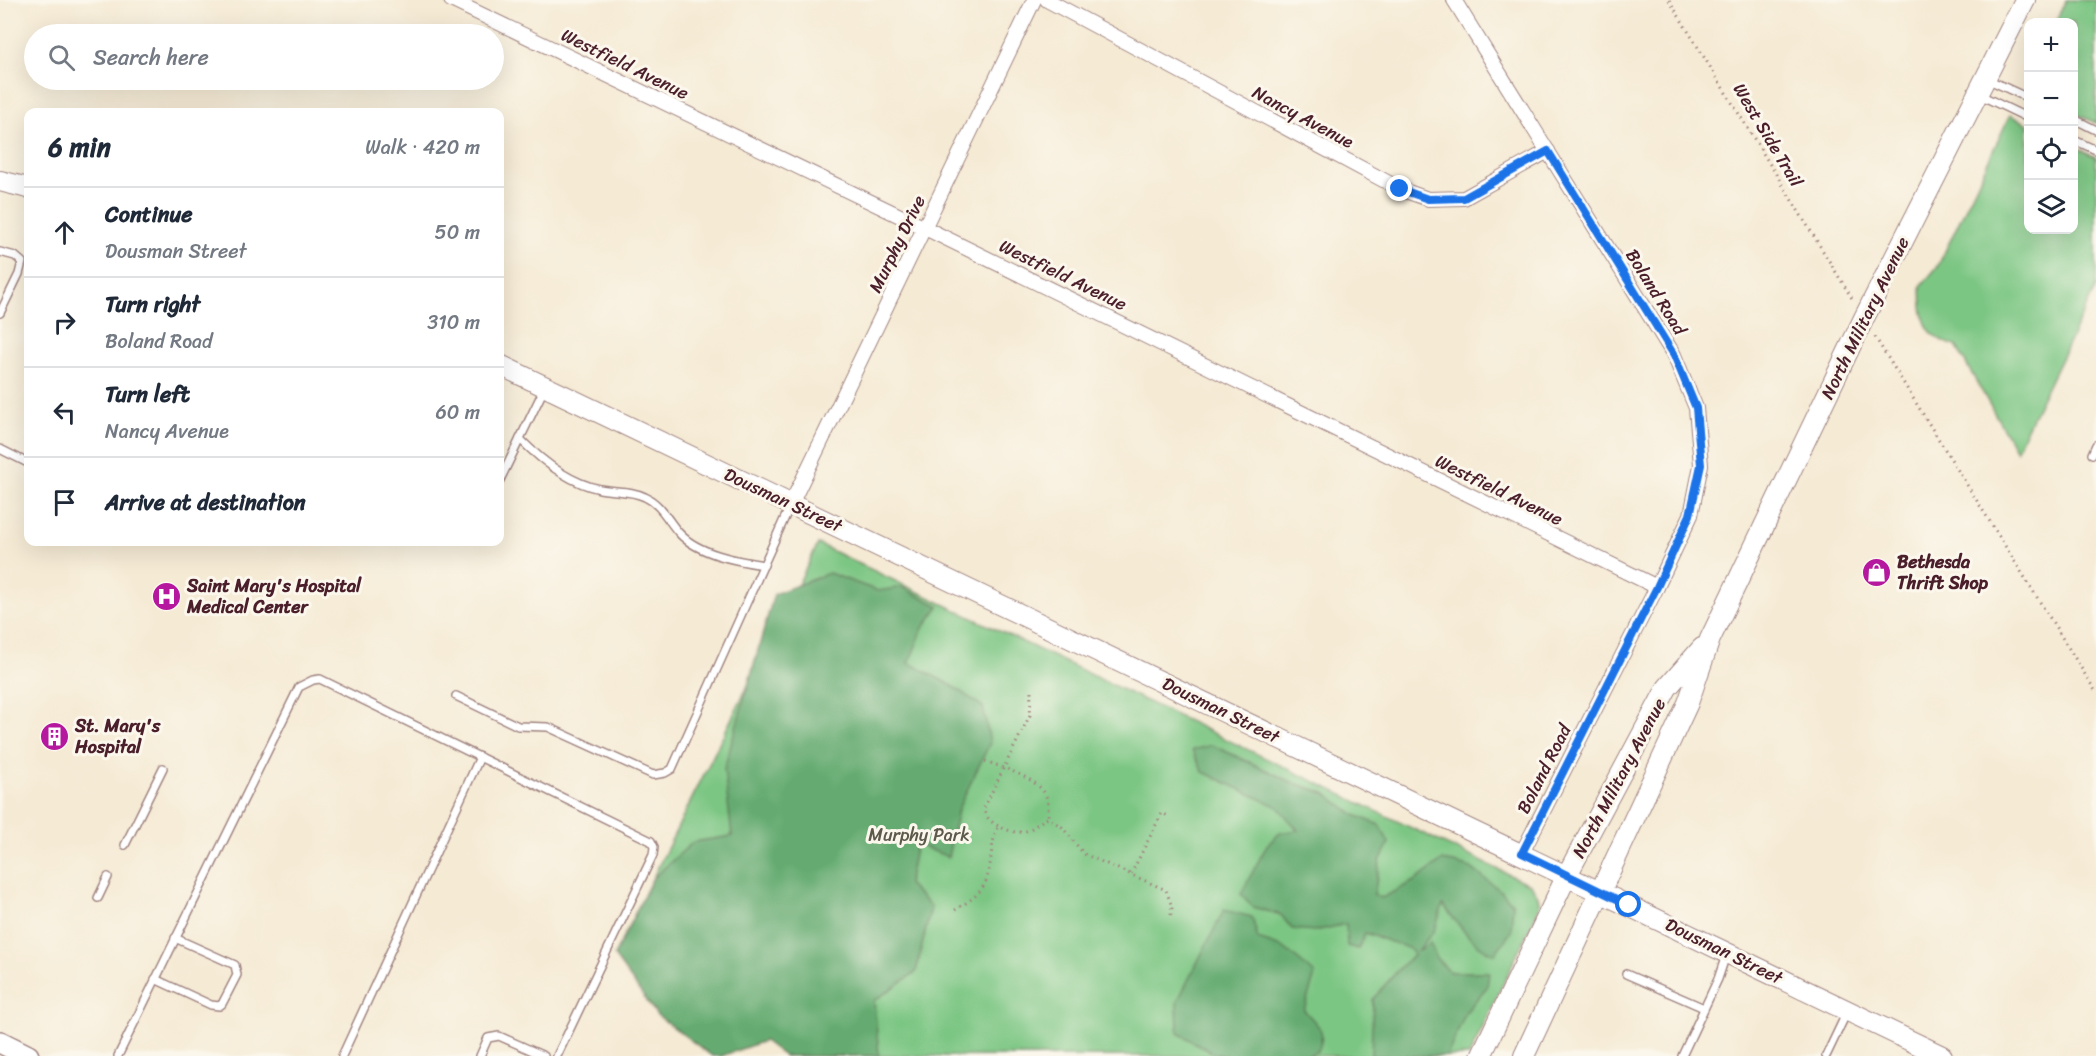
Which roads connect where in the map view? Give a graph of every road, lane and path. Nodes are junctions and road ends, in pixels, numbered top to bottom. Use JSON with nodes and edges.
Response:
{"nodes":[{"id":1,"x":451,"y":0,"type":"edge"},
{"id":2,"x":1034,"y":0,"type":"edge"},
{"id":3,"x":1047,"y":0,"type":"edge"},
{"id":4,"x":1454,"y":0,"type":"edge"},
{"id":5,"x":1669,"y":0,"type":"edge"},
{"id":6,"x":2025,"y":0,"type":"edge"},
{"id":7,"x":501,"y":24,"type":"edge"},
{"id":8,"x":504,"y":25,"type":"edge"},
{"id":9,"x":1982,"y":86,"type":"junction"},
{"id":10,"x":2024,"y":97,"type":"edge"},
{"id":11,"x":2024,"y":115,"type":"edge"},
{"id":12,"x":2078,"y":121,"type":"edge"},
{"id":13,"x":2096,"y":130,"type":"edge"},
{"id":14,"x":2078,"y":142,"type":"edge"},
{"id":15,"x":2096,"y":150,"type":"edge"},
{"id":16,"x":1548,"y":151,"type":"junction"},
{"id":17,"x":0,"y":181,"type":"edge"},
{"id":18,"x":24,"y":187,"type":"edge"},
{"id":19,"x":925,"y":228,"type":"junction"},
{"id":20,"x":0,"y":252,"type":"edge"},
{"id":21,"x":1843,"y":285,"type":"dead end"},
{"id":22,"x":0,"y":313,"type":"edge"},
{"id":23,"x":1884,"y":351,"type":"dead end"},
{"id":24,"x":504,"y":367,"type":"edge"},
{"id":25,"x":545,"y":387,"type":"junction"},
{"id":26,"x":519,"y":440,"type":"junction"},
{"id":27,"x":2096,"y":445,"type":"edge"},
{"id":28,"x":0,"y":450,"type":"edge"},
{"id":29,"x":2092,"y":454,"type":"dead end"},
{"id":30,"x":24,"y":461,"type":"edge"},
{"id":31,"x":504,"y":472,"type":"edge"},
{"id":32,"x":792,"y":504,"type":"junction"},
{"id":33,"x":764,"y":565,"type":"junction"},
{"id":34,"x":1657,"y":587,"type":"junction"},
{"id":35,"x":1710,"y":639,"type":"junction"},
{"id":36,"x":1031,"y":691,"type":"dead end"},
{"id":37,"x":2096,"y":692,"type":"edge"},
{"id":38,"x":456,"y":696,"type":"dead end"},
{"id":39,"x":480,"y":757,"type":"junction"},
{"id":40,"x":985,"y":761,"type":"dead end"},
{"id":41,"x":1004,"y":767,"type":"junction"},
{"id":42,"x":163,"y":768,"type":"dead end"},
{"id":43,"x":1170,"y":817,"type":"dead end"},
{"id":44,"x":1048,"y":818,"type":"junction"},
{"id":45,"x":999,"y":825,"type":"junction"},
{"id":46,"x":125,"y":844,"type":"dead end"},
{"id":47,"x":1522,"y":853,"type":"junction"},
{"id":48,"x":1131,"y":874,"type":"junction"},
{"id":49,"x":1568,"y":875,"type":"junction"},
{"id":50,"x":108,"y":877,"type":"dead end"},
{"id":51,"x":1600,"y":891,"type":"junction"},
{"id":52,"x":98,"y":898,"type":"dead end"},
{"id":53,"x":955,"y":910,"type":"dead end"},
{"id":54,"x":1171,"y":916,"type":"dead end"},
{"id":55,"x":175,"y":938,"type":"junction"},
{"id":56,"x":1726,"y":952,"type":"junction"},
{"id":57,"x":1626,"y":974,"type":"dead end"},
{"id":58,"x":155,"y":979,"type":"junction"},
{"id":59,"x":1704,"y":1008,"type":"junction"},
{"id":60,"x":1848,"y":1010,"type":"junction"},
{"id":61,"x":0,"y":1042,"type":"edge"},
{"id":62,"x":28,"y":1056,"type":"edge"},
{"id":63,"x":118,"y":1056,"type":"edge"},
{"id":64,"x":342,"y":1056,"type":"edge"},
{"id":65,"x":480,"y":1056,"type":"edge"},
{"id":66,"x":544,"y":1056,"type":"edge"},
{"id":67,"x":557,"y":1056,"type":"edge"},
{"id":68,"x":1481,"y":1056,"type":"edge"},
{"id":69,"x":1524,"y":1056,"type":"edge"},
{"id":70,"x":1682,"y":1056,"type":"edge"},
{"id":71,"x":1826,"y":1056,"type":"edge"},
{"id":72,"x":1942,"y":1056,"type":"edge"}],
"edges":[{"from":1,"to":7,"type":"street","name":"Westfield Avenue"},
{"from":2,"to":19,"type":"street","name":"Murphy Drive"},
{"from":3,"to":16,"type":"street","name":"Nancy Avenue"},
{"from":4,"to":16,"type":"street","name":"Boland Road"},
{"from":5,"to":21,"type":"path","name":"West Side Trail"},
{"from":6,"to":9,"type":"street","name":"North Military Avenue"},
{"from":8,"to":19,"type":"street","name":"Westfield Avenue"},
{"from":9,"to":10,"type":"lane"},
{"from":9,"to":11,"type":"lane"},
{"from":9,"to":35,"type":"street","name":"North Military Avenue"},
{"from":12,"to":13,"type":"lane"},
{"from":14,"to":15,"type":"lane"},
{"from":16,"to":34,"type":"street","name":"Boland Road"},
{"from":17,"to":18,"type":"street"},
{"from":19,"to":32,"type":"street","name":"Murphy Drive"},
{"from":19,"to":34,"type":"street","name":"Westfield Avenue"},
{"from":20,"to":22,"type":"lane"},
{"from":23,"to":37,"type":"path"},
{"from":24,"to":25,"type":"street","name":"Dousman Street"},
{"from":25,"to":26,"type":"lane"},
{"from":25,"to":32,"type":"street","name":"Dousman Street"},
{"from":26,"to":31,"type":"lane"},
{"from":26,"to":33,"type":"lane"},
{"from":27,"to":29,"type":"lane"},
{"from":28,"to":30,"type":"lane"},
{"from":32,"to":33,"type":"lane"},
{"from":32,"to":47,"type":"street","name":"Dousman Street"},
{"from":33,"to":38,"type":"lane"},
{"from":34,"to":47,"type":"street","name":"Boland Road"},
{"from":35,"to":49,"type":"street","name":"North Military Avenue"},
{"from":35,"to":51,"type":"street","name":"North Military Avenue"},
{"from":36,"to":41,"type":"path"},
{"from":39,"to":55,"type":"lane"},
{"from":39,"to":64,"type":"lane"},
{"from":39,"to":67,"type":"lane"},
{"from":40,"to":41,"type":"path"},
{"from":41,"to":44,"type":"path"},
{"from":41,"to":45,"type":"path"},
{"from":42,"to":46,"type":"lane"},
{"from":43,"to":48,"type":"path"},
{"from":44,"to":45,"type":"path"},
{"from":44,"to":48,"type":"path"},
{"from":45,"to":53,"type":"path"},
{"from":47,"to":49,"type":"street","name":"Dousman Street"},
{"from":48,"to":54,"type":"path"},
{"from":49,"to":51,"type":"street","name":"Dousman Street"},
{"from":49,"to":68,"type":"street","name":"North Military Avenue"},
{"from":50,"to":52,"type":"lane"},
{"from":51,"to":56,"type":"street","name":"Dousman Street"},
{"from":51,"to":69,"type":"street","name":"North Military Avenue"},
{"from":55,"to":58,"type":"lane"},
{"from":55,"to":58,"type":"lane"},
{"from":56,"to":59,"type":"lane"},
{"from":56,"to":60,"type":"street","name":"Dousman Street"},
{"from":57,"to":59,"type":"lane"},
{"from":58,"to":63,"type":"lane"},
{"from":59,"to":70,"type":"lane"},
{"from":60,"to":71,"type":"lane"},
{"from":60,"to":72,"type":"street","name":"Dousman Street"},
{"from":61,"to":62,"type":"main road"},
{"from":65,"to":66,"type":"lane"}]}
